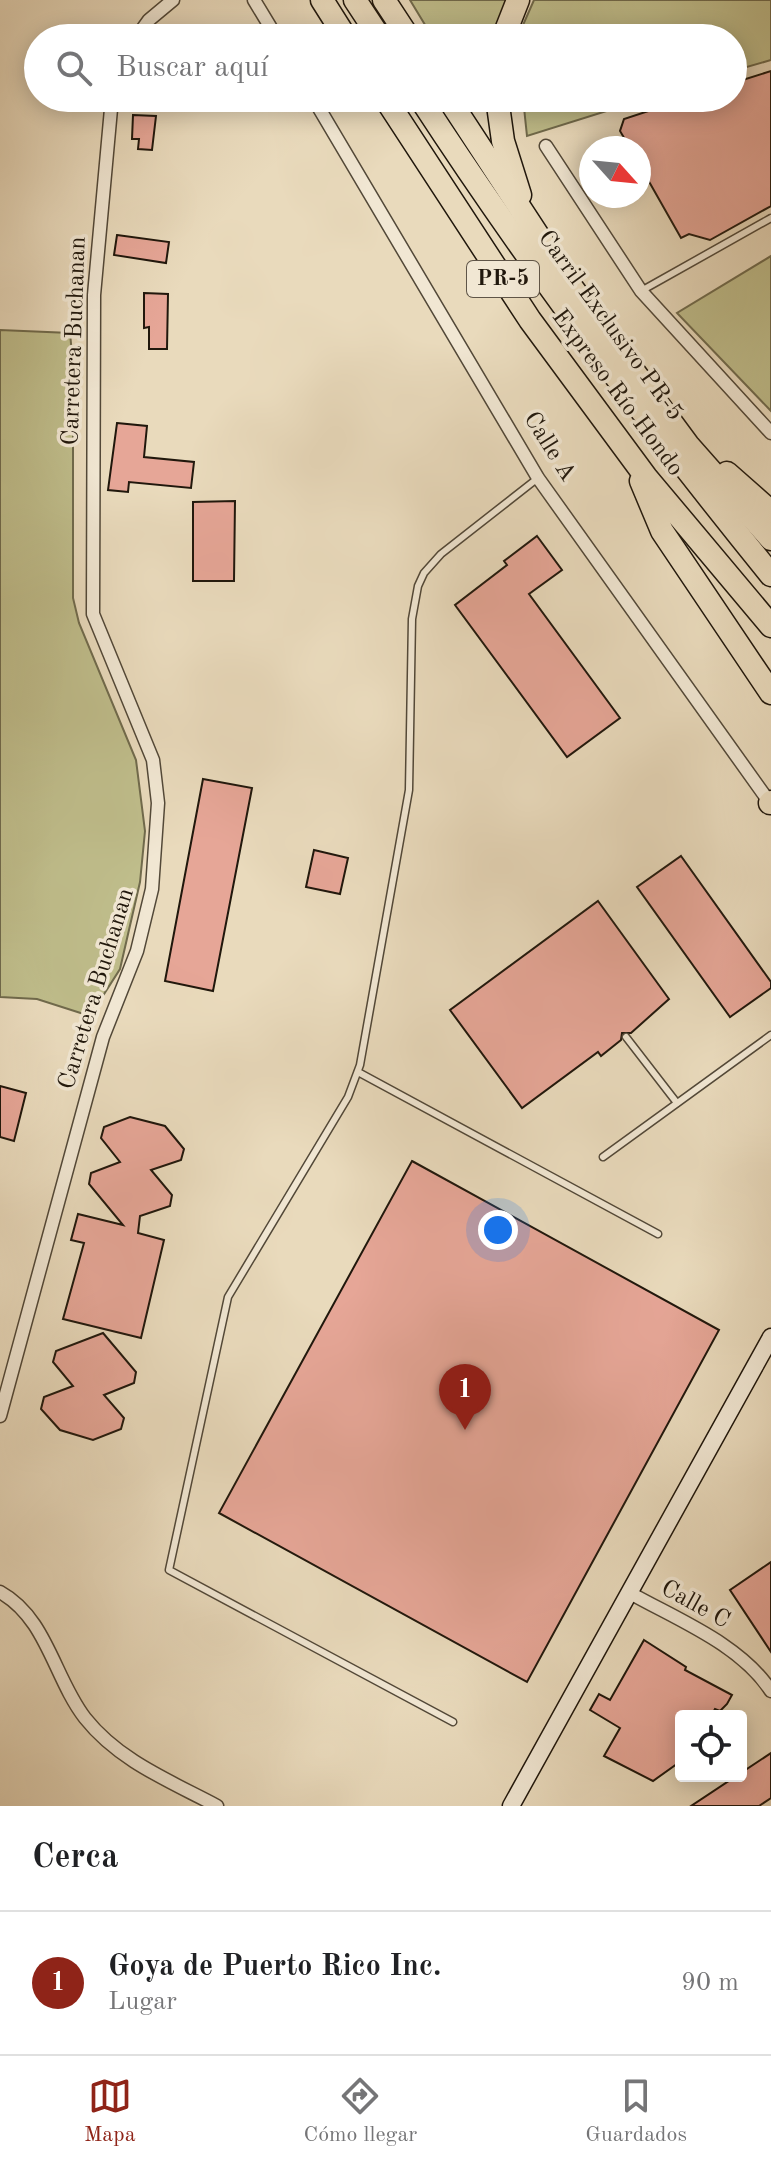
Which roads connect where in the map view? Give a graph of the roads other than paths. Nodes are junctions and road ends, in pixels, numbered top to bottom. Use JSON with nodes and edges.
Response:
{"nodes":[{"id":1,"x":254,"y":0,"type":"edge"},
{"id":2,"x":322,"y":0,"type":"edge"},
{"id":3,"x":355,"y":0,"type":"edge"},
{"id":4,"x":384,"y":0,"type":"edge"},
{"id":5,"x":518,"y":0,"type":"edge"},
{"id":6,"x":170,"y":1,"type":"edge"},
{"id":7,"x":146,"y":24,"type":"edge"},
{"id":8,"x":269,"y":24,"type":"edge"},
{"id":9,"x":337,"y":24,"type":"edge"},
{"id":10,"x":371,"y":24,"type":"edge"},
{"id":11,"x":400,"y":24,"type":"edge"},
{"id":12,"x":509,"y":24,"type":"edge"},
{"id":13,"x":111,"y":112,"type":"edge"},
{"id":14,"x":321,"y":112,"type":"edge"},
{"id":15,"x":394,"y":112,"type":"edge"},
{"id":16,"x":429,"y":112,"type":"edge"},
{"id":17,"x":457,"y":112,"type":"edge"},
{"id":18,"x":499,"y":112,"type":"edge"},
{"id":19,"x":546,"y":146,"type":"dead end"},
{"id":20,"x":771,"y":218,"type":"edge"},
{"id":21,"x":527,"y":219,"type":"junction"},
{"id":22,"x":641,"y":291,"type":"junction"},
{"id":23,"x":771,"y":433,"type":"edge"},
{"id":24,"x":688,"y":445,"type":"junction"},
{"id":25,"x":629,"y":454,"type":"junction"},
{"id":26,"x":538,"y":478,"type":"junction"},
{"id":27,"x":771,"y":512,"type":"edge"},
{"id":28,"x":771,"y":539,"type":"edge"},
{"id":29,"x":771,"y":575,"type":"edge"},
{"id":30,"x":771,"y":626,"type":"edge"},
{"id":31,"x":771,"y":693,"type":"edge"},
{"id":32,"x":771,"y":803,"type":"edge"},
{"id":33,"x":771,"y":1035,"type":"edge"},
{"id":34,"x":626,"y":1037,"type":"dead end"},
{"id":35,"x":358,"y":1072,"type":"junction"},
{"id":36,"x":677,"y":1103,"type":"junction"},
{"id":37,"x":603,"y":1157,"type":"dead end"},
{"id":38,"x":658,"y":1234,"type":"dead end"},
{"id":39,"x":771,"y":1337,"type":"edge"},
{"id":40,"x":0,"y":1416,"type":"edge"},
{"id":41,"x":0,"y":1592,"type":"edge"},
{"id":42,"x":630,"y":1593,"type":"junction"},
{"id":43,"x":771,"y":1691,"type":"edge"},
{"id":44,"x":453,"y":1722,"type":"dead end"},
{"id":45,"x":217,"y":1806,"type":"edge"},
{"id":46,"x":511,"y":1806,"type":"edge"}],
"edges":[{"from":1,"to":8,"type":"street"},
{"from":2,"to":9,"type":"highway"},
{"from":3,"to":10,"type":"highway"},
{"from":4,"to":11,"type":"highway"},
{"from":5,"to":12,"type":"highway"},
{"from":6,"to":7,"type":"street"},
{"from":13,"to":40,"type":"street","name":"Carretera Buchanan"},
{"from":14,"to":26,"type":"street","name":"Calle A"},
{"from":15,"to":25,"type":"highway","name":"Expreso Río Hondo","number":"PR-5"},
{"from":16,"to":29,"type":"highway","name":"Carril Exclusivo PR-5"},
{"from":17,"to":21,"type":"highway","name":"Expreso Río Hondo","number":"PR-5"},
{"from":18,"to":21,"type":"highway"},
{"from":19,"to":22,"type":"street"},
{"from":20,"to":22,"type":"lane"},
{"from":21,"to":24,"type":"highway","name":"Expreso Río Hondo","number":"PR-5"},
{"from":22,"to":23,"type":"street"},
{"from":24,"to":27,"type":"highway"},
{"from":24,"to":28,"type":"highway","name":"Expreso Río Hondo","number":"PR-5"},
{"from":25,"to":30,"type":"highway","name":"Expreso Río Hondo","number":"PR-5"},
{"from":25,"to":31,"type":"highway"},
{"from":26,"to":32,"type":"street","name":"Calle A"},
{"from":26,"to":35,"type":"lane"},
{"from":33,"to":36,"type":"lane"},
{"from":34,"to":36,"type":"lane"},
{"from":35,"to":38,"type":"lane"},
{"from":35,"to":44,"type":"lane"},
{"from":36,"to":37,"type":"lane"},
{"from":39,"to":42,"type":"street"},
{"from":41,"to":45,"type":"street"},
{"from":42,"to":43,"type":"street","name":"Calle C"},
{"from":42,"to":46,"type":"street"}]}
